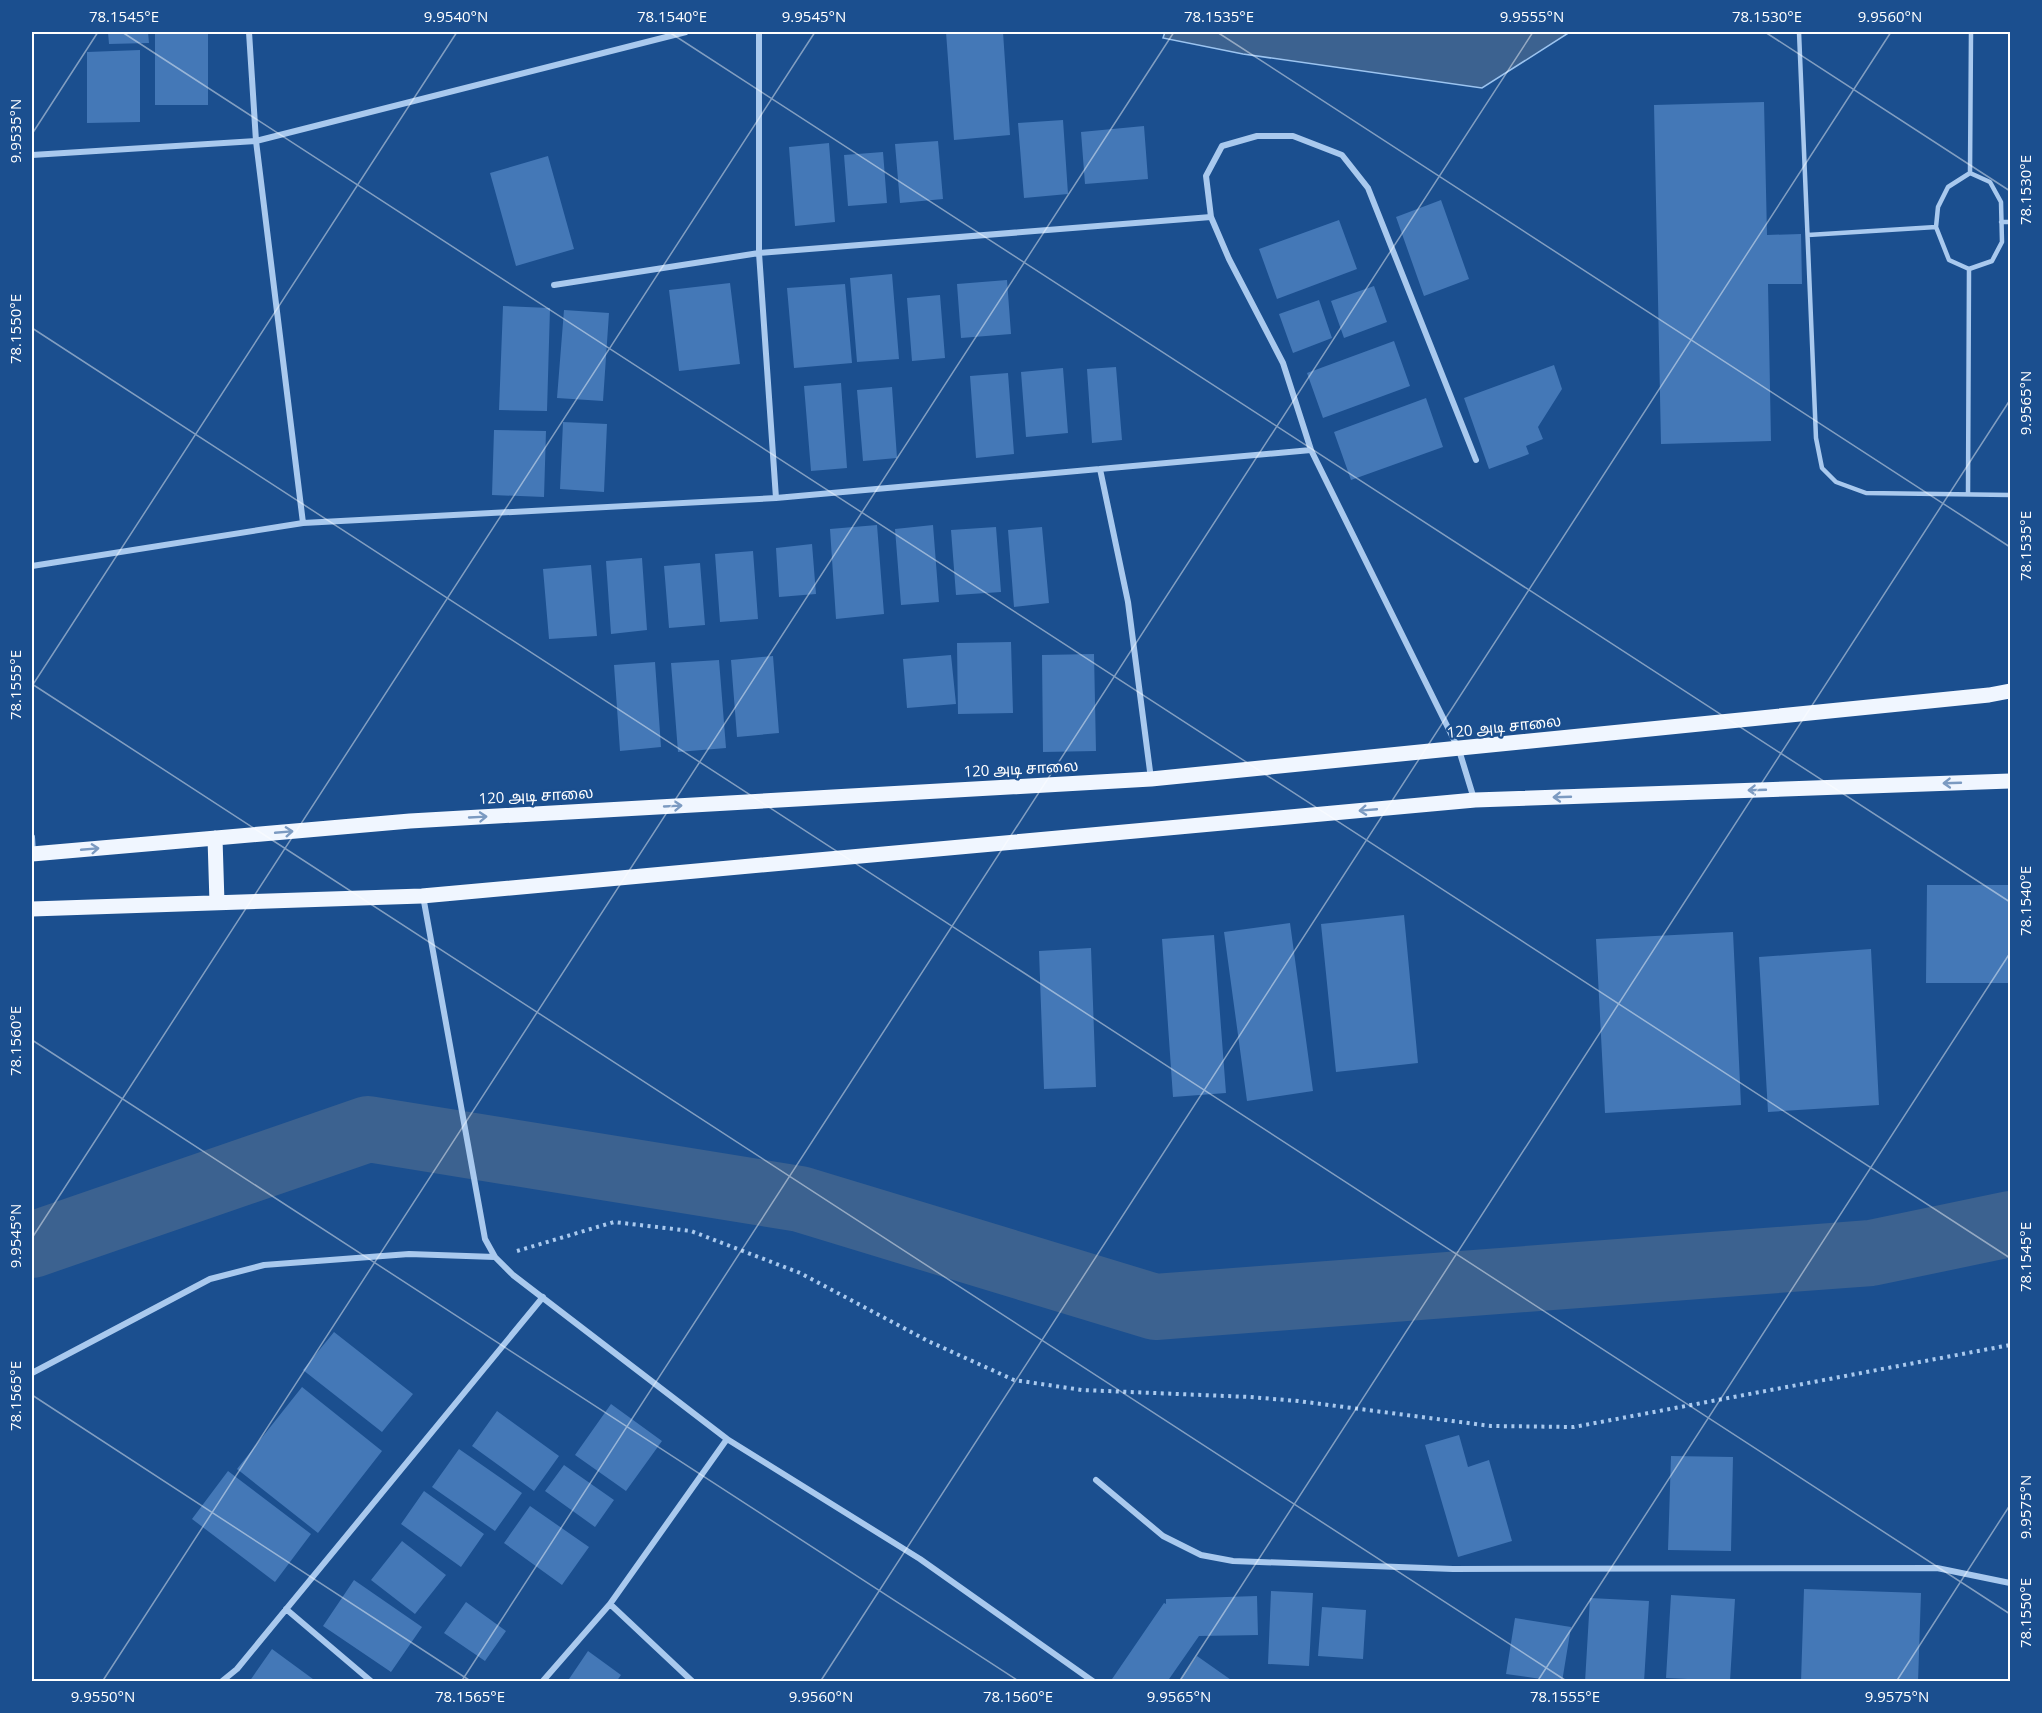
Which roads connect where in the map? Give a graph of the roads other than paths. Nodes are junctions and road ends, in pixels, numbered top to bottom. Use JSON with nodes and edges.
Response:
{"nodes":[{"id":1,"x":249,"y":32,"type":"edge"},
{"id":2,"x":686,"y":32,"type":"edge"},
{"id":3,"x":759,"y":32,"type":"edge"},
{"id":4,"x":1799,"y":32,"type":"edge"},
{"id":5,"x":1971,"y":32,"type":"edge"},
{"id":6,"x":256,"y":141,"type":"junction"},
{"id":7,"x":32,"y":155,"type":"edge"},
{"id":8,"x":1970,"y":173,"type":"junction"},
{"id":9,"x":1211,"y":217,"type":"junction"},
{"id":10,"x":2001,"y":222,"type":"junction"},
{"id":11,"x":2010,"y":222,"type":"edge"},
{"id":12,"x":1936,"y":227,"type":"junction"},
{"id":13,"x":1808,"y":235,"type":"junction"},
{"id":14,"x":759,"y":253,"type":"junction"},
{"id":15,"x":1969,"y":269,"type":"junction"},
{"id":16,"x":554,"y":285,"type":"dead end"},
{"id":17,"x":1311,"y":450,"type":"junction"},
{"id":18,"x":1476,"y":460,"type":"dead end"},
{"id":19,"x":1100,"y":469,"type":"junction"},
{"id":20,"x":1968,"y":494,"type":"junction"},
{"id":21,"x":2010,"y":495,"type":"edge"},
{"id":22,"x":776,"y":498,"type":"junction"},
{"id":23,"x":303,"y":523,"type":"junction"},
{"id":24,"x":32,"y":566,"type":"edge"},
{"id":25,"x":2010,"y":691,"type":"edge"},
{"id":26,"x":1459,"y":750,"type":"junction"},
{"id":27,"x":1151,"y":779,"type":"junction"},
{"id":28,"x":2010,"y":781,"type":"edge"},
{"id":29,"x":1474,"y":800,"type":"junction"},
{"id":30,"x":32,"y":837,"type":"edge"},
{"id":31,"x":215,"y":838,"type":"junction"},
{"id":32,"x":32,"y":854,"type":"edge"},
{"id":33,"x":423,"y":896,"type":"junction"},
{"id":34,"x":217,"y":903,"type":"junction"},
{"id":35,"x":32,"y":909,"type":"edge"},
{"id":36,"x":495,"y":1257,"type":"junction"},
{"id":37,"x":543,"y":1297,"type":"junction"},
{"id":38,"x":32,"y":1372,"type":"edge"},
{"id":39,"x":727,"y":1439,"type":"junction"},
{"id":40,"x":1096,"y":1480,"type":"dead end"},
{"id":41,"x":2010,"y":1583,"type":"edge"},
{"id":42,"x":610,"y":1604,"type":"junction"},
{"id":43,"x":286,"y":1609,"type":"junction"},
{"id":44,"x":221,"y":1682,"type":"edge"},
{"id":45,"x":372,"y":1682,"type":"edge"},
{"id":46,"x":542,"y":1682,"type":"edge"},
{"id":47,"x":693,"y":1682,"type":"edge"},
{"id":48,"x":1094,"y":1682,"type":"edge"}],
"edges":[{"from":1,"to":6,"type":"street"},
{"from":2,"to":6,"type":"street"},
{"from":3,"to":14,"type":"street"},
{"from":4,"to":13,"type":"lane"},
{"from":5,"to":8,"type":"lane"},
{"from":6,"to":7,"type":"street"},
{"from":6,"to":23,"type":"street"},
{"from":8,"to":10,"type":"lane"},
{"from":8,"to":12,"type":"lane"},
{"from":9,"to":14,"type":"street"},
{"from":9,"to":17,"type":"street"},
{"from":9,"to":18,"type":"street"},
{"from":10,"to":11,"type":"lane"},
{"from":10,"to":15,"type":"lane"},
{"from":12,"to":13,"type":"lane"},
{"from":12,"to":15,"type":"lane"},
{"from":13,"to":20,"type":"lane"},
{"from":14,"to":16,"type":"street"},
{"from":14,"to":22,"type":"street"},
{"from":15,"to":20,"type":"lane"},
{"from":17,"to":19,"type":"street"},
{"from":17,"to":26,"type":"street"},
{"from":19,"to":22,"type":"street"},
{"from":19,"to":27,"type":"street"},
{"from":20,"to":21,"type":"lane"},
{"from":22,"to":23,"type":"street"},
{"from":23,"to":24,"type":"street"},
{"from":25,"to":26,"type":"main road","name":"120 அடி சாலை"},
{"from":26,"to":27,"type":"main road","name":"120 அடி சாலை"},
{"from":26,"to":29,"type":"street"},
{"from":31,"to":27,"type":"main road","name":"120 அடி சாலை","one_way":true},
{"from":28,"to":29,"type":"main road","one_way":true},
{"from":29,"to":33,"type":"main road","one_way":true},
{"from":30,"to":32,"type":"street"},
{"from":32,"to":31,"type":"main road","name":"120 அடி சாலை","one_way":true},
{"from":31,"to":34,"type":"main road"},
{"from":33,"to":34,"type":"main road"},
{"from":33,"to":36,"type":"street"},
{"from":34,"to":35,"type":"main road"},
{"from":36,"to":37,"type":"street"},
{"from":36,"to":38,"type":"street"},
{"from":37,"to":39,"type":"street"},
{"from":37,"to":43,"type":"street"},
{"from":39,"to":42,"type":"street"},
{"from":39,"to":48,"type":"street"},
{"from":40,"to":41,"type":"street"},
{"from":42,"to":46,"type":"street"},
{"from":42,"to":47,"type":"street"},
{"from":43,"to":44,"type":"street"},
{"from":43,"to":45,"type":"street"}]}
